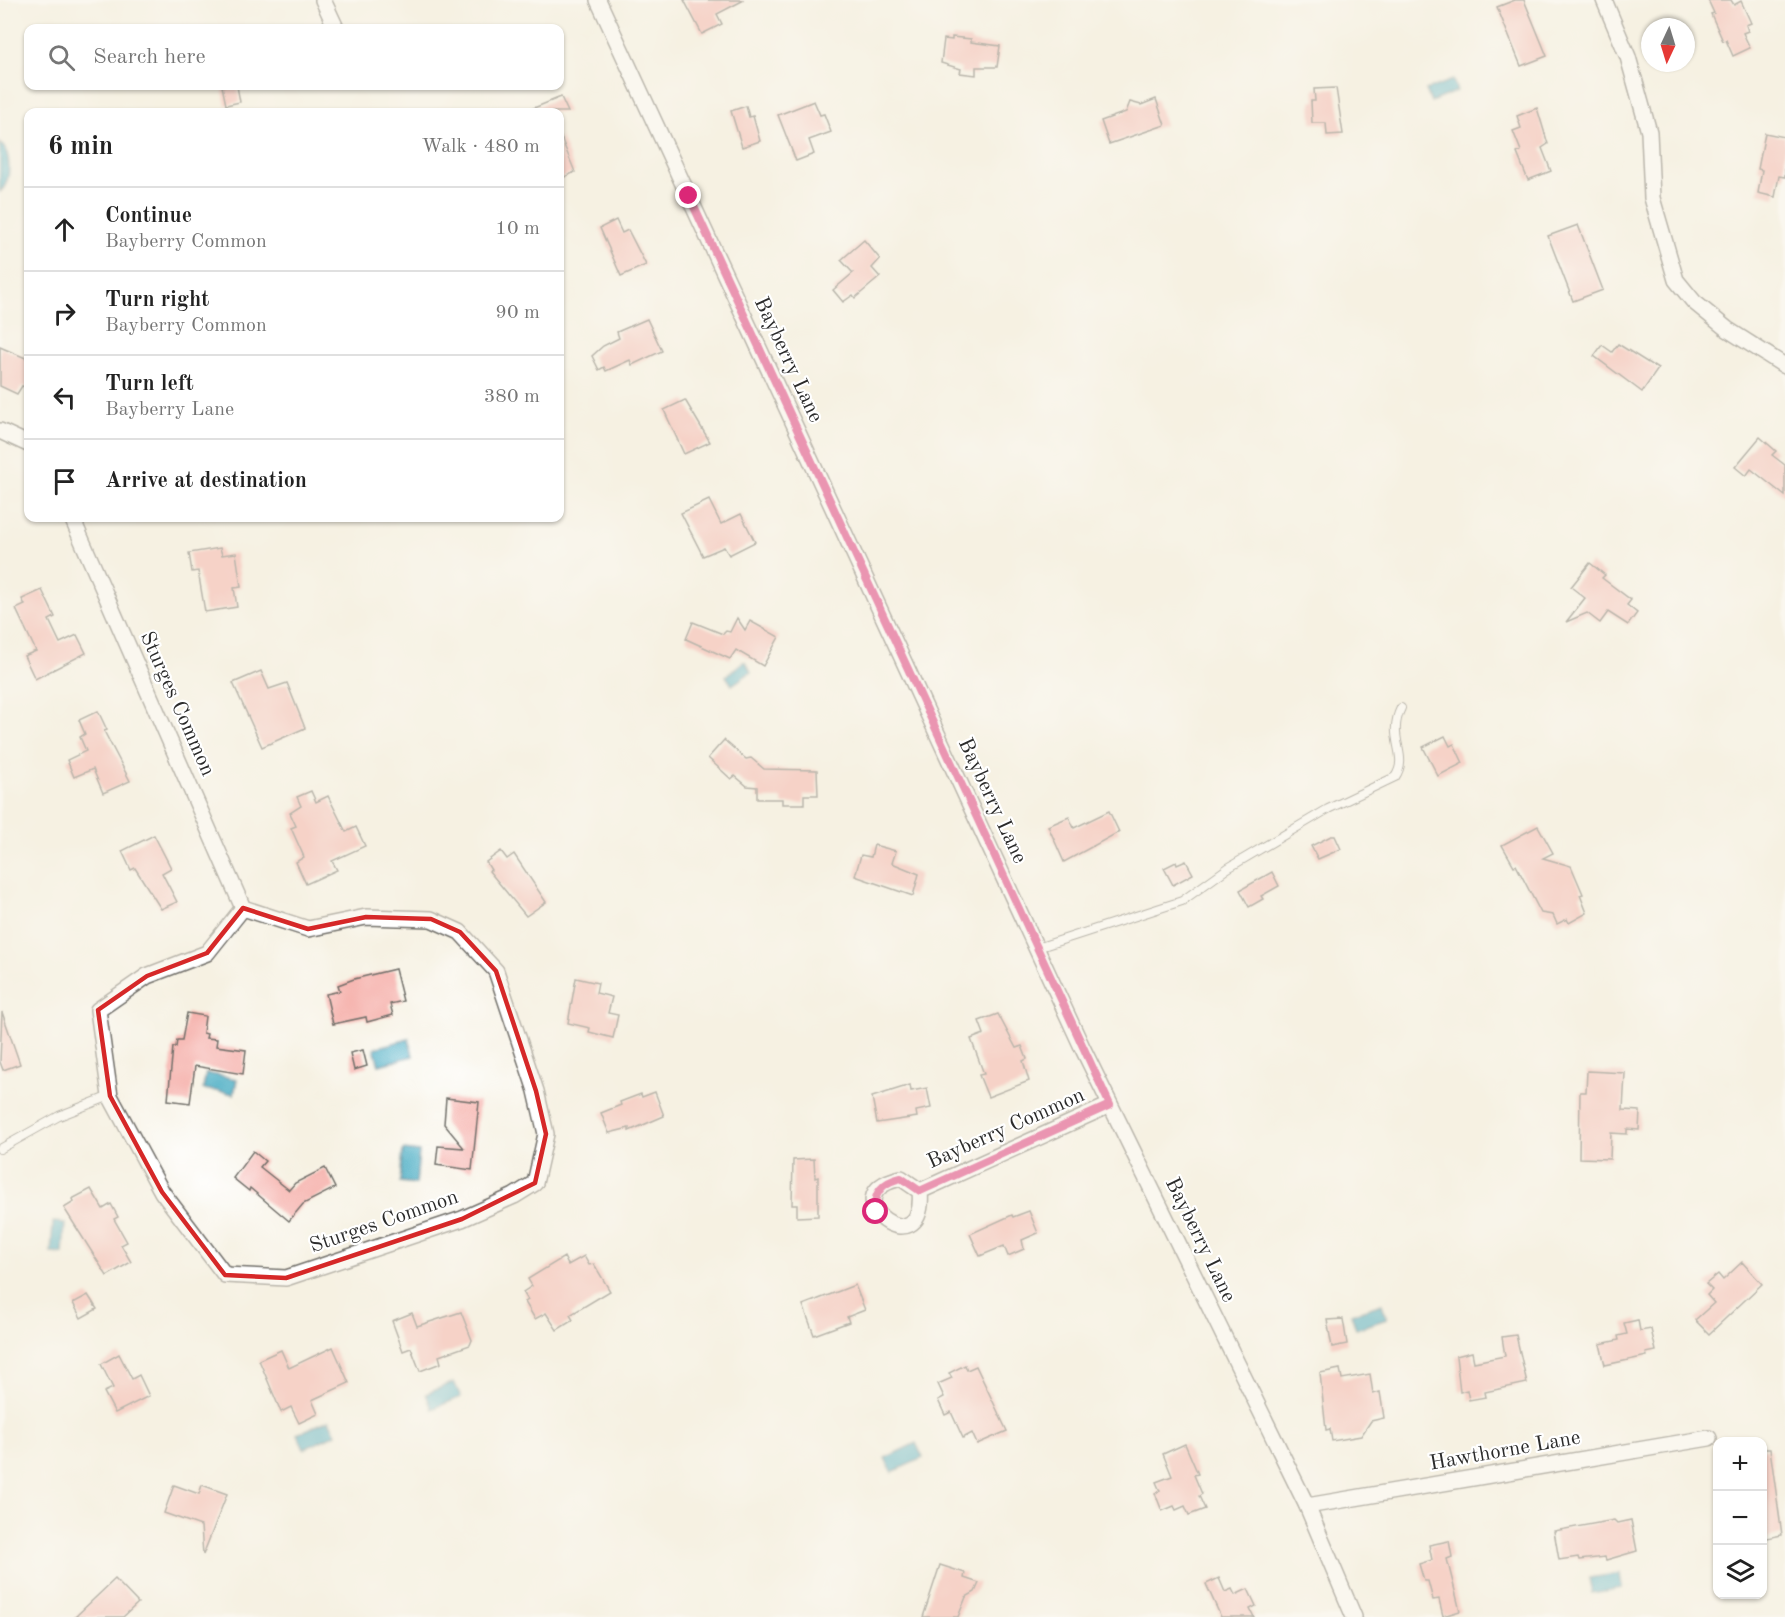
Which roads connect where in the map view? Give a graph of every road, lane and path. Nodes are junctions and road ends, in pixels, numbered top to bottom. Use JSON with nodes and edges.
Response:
{"nodes":[{"id":1,"x":323,"y":0,"type":"edge"},
{"id":2,"x":598,"y":0,"type":"edge"},
{"id":3,"x":1604,"y":0,"type":"edge"},
{"id":4,"x":334,"y":24,"type":"edge"},
{"id":5,"x":1785,"y":366,"type":"edge"},
{"id":6,"x":0,"y":431,"type":"edge"},
{"id":7,"x":24,"y":442,"type":"edge"},
{"id":8,"x":74,"y":522,"type":"edge"},
{"id":9,"x":1401,"y":708,"type":"dead end"},
{"id":10,"x":243,"y":908,"type":"junction"},
{"id":11,"x":1037,"y":948,"type":"junction"},
{"id":12,"x":110,"y":1096,"type":"junction"},
{"id":13,"x":1110,"y":1105,"type":"junction"},
{"id":14,"x":0,"y":1149,"type":"edge"},
{"id":15,"x":920,"y":1191,"type":"dead end"},
{"id":16,"x":1709,"y":1438,"type":"dead end"},
{"id":17,"x":1307,"y":1506,"type":"junction"},
{"id":18,"x":1354,"y":1617,"type":"edge"}],
"edges":[{"from":1,"to":4,"type":"street"},
{"from":2,"to":11,"type":"street","name":"Bayberry Lane"},
{"from":3,"to":5,"type":"street"},
{"from":6,"to":7,"type":"street"},
{"from":8,"to":10,"type":"street","name":"Sturges Common"},
{"from":9,"to":11,"type":"lane"},
{"from":10,"to":12,"type":"street","name":"Sturges Common"},
{"from":10,"to":12,"type":"street","name":"Sturges Common"},
{"from":11,"to":13,"type":"street","name":"Bayberry Lane"},
{"from":12,"to":14,"type":"lane"},
{"from":13,"to":15,"type":"street","name":"Bayberry Common"},
{"from":13,"to":17,"type":"street","name":"Bayberry Lane"},
{"from":16,"to":17,"type":"street","name":"Hawthorne Lane"},
{"from":17,"to":18,"type":"street","name":"Bayberry Lane"}]}
